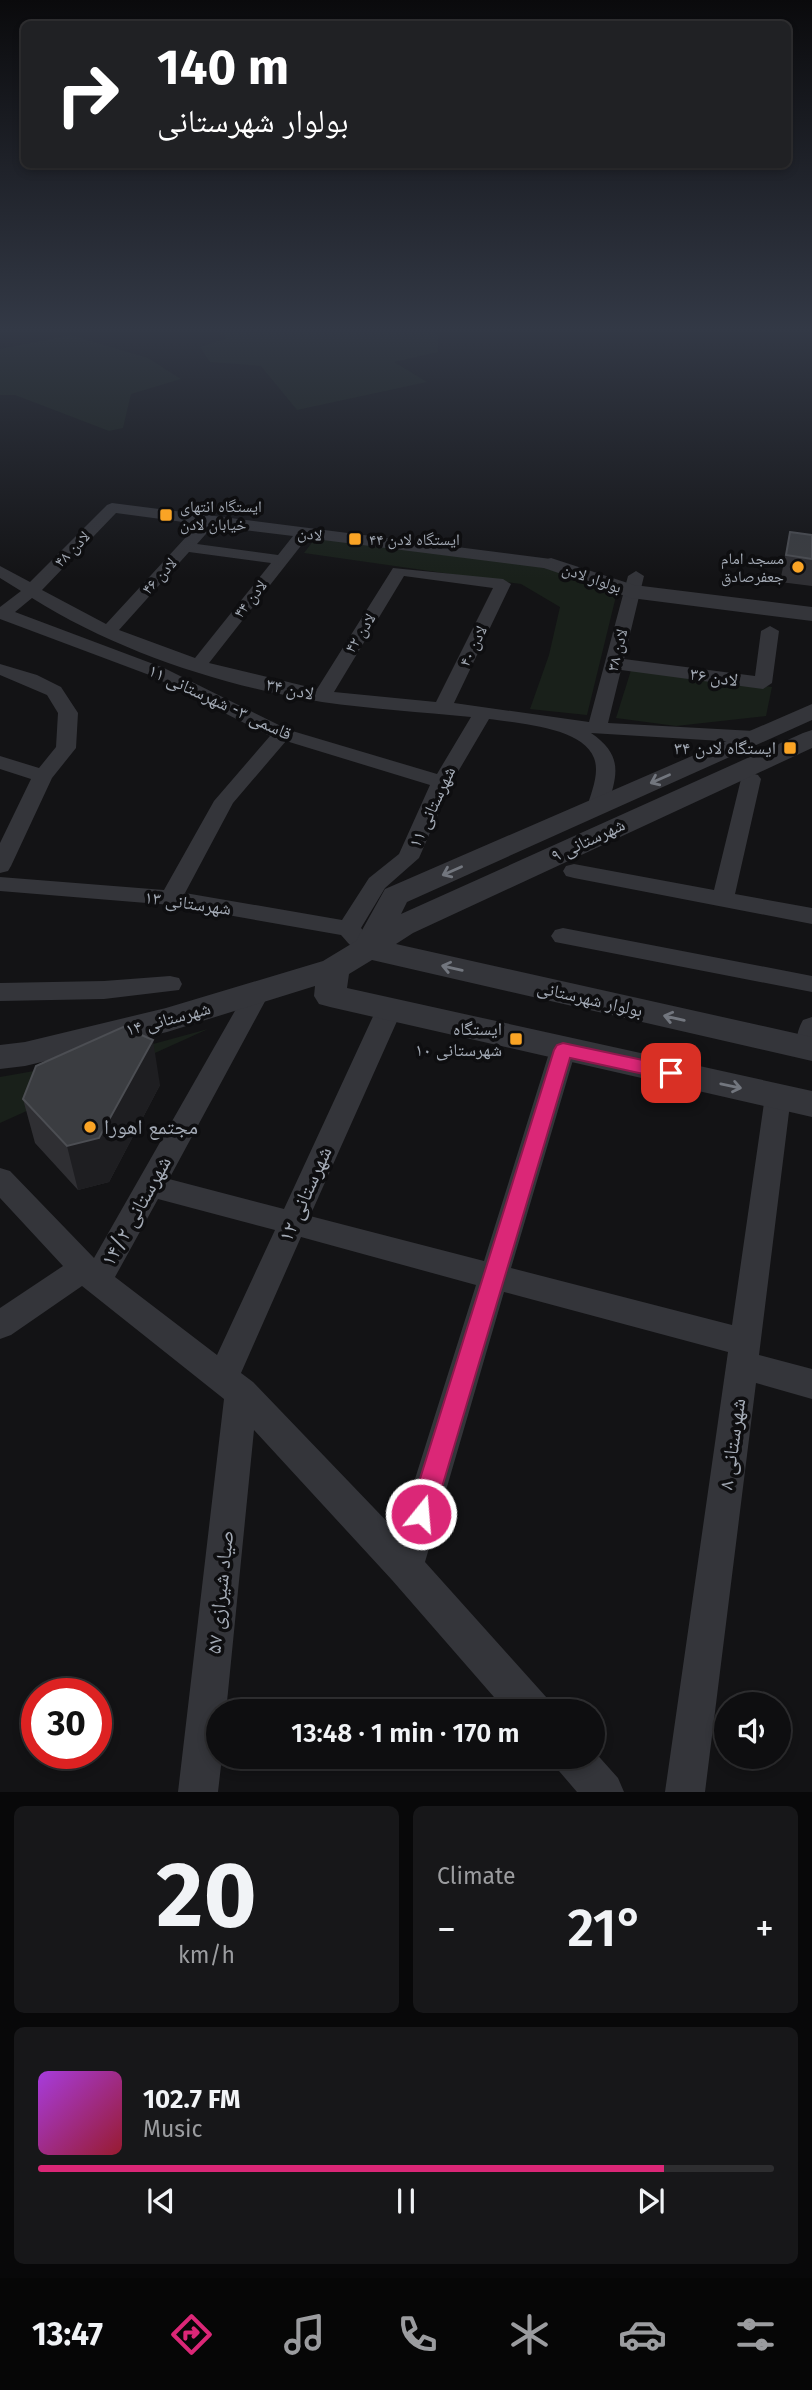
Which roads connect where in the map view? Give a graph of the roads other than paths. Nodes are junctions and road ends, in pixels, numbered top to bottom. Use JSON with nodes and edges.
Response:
{"nodes":[{"id":1,"x":112,"y":508,"type":"joint"},
{"id":2,"x":209,"y":521,"type":"junction"},
{"id":3,"x":303,"y":533,"type":"junction"},
{"id":4,"x":185,"y":547,"type":"junction"},
{"id":5,"x":281,"y":560,"type":"junction"},
{"id":6,"x":551,"y":564,"type":"joint"},
{"id":7,"x":0,"y":571,"type":"edge"},
{"id":8,"x":399,"y":571,"type":"joint"},
{"id":9,"x":634,"y":584,"type":"junction"},
{"id":10,"x":32,"y":590,"type":"junction"},
{"id":11,"x":812,"y":600,"type":"edge"},
{"id":12,"x":1,"y":614,"type":"edge"},
{"id":13,"x":812,"y":614,"type":"edge"},
{"id":14,"x":770,"y":631,"type":"dead end"},
{"id":15,"x":108,"y":632,"type":"junction"},
{"id":16,"x":613,"y":663,"type":"junction"},
{"id":17,"x":198,"y":666,"type":"junction"},
{"id":18,"x":0,"y":669,"type":"edge"},
{"id":19,"x":322,"y":696,"type":"junction"},
{"id":20,"x":443,"y":707,"type":"junction"},
{"id":21,"x":812,"y":711,"type":"edge"},
{"id":22,"x":483,"y":712,"type":"junction"},
{"id":23,"x":598,"y":725,"type":"junction"},
{"id":24,"x":564,"y":726,"type":"junction"},
{"id":25,"x":282,"y":734,"type":"junction"},
{"id":26,"x":754,"y":737,"type":"junction"},
{"id":27,"x":812,"y":738,"type":"edge"},
{"id":28,"x":0,"y":762,"type":"edge"},
{"id":29,"x":43,"y":776,"type":"junction"},
{"id":30,"x":751,"y":779,"type":"dead end"},
{"id":31,"x":442,"y":782,"type":"junction"},
{"id":32,"x":597,"y":807,"type":"junction"},
{"id":33,"x":0,"y":866,"type":"edge"},
{"id":34,"x":574,"y":871,"type":"dead end"},
{"id":35,"x":0,"y":884,"type":"edge"},
{"id":36,"x":171,"y":898,"type":"junction"},
{"id":37,"x":723,"y":899,"type":"junction"},
{"id":38,"x":812,"y":916,"type":"edge"},
{"id":39,"x":563,"y":936,"type":"dead end"},
{"id":40,"x":358,"y":939,"type":"junction"},
{"id":41,"x":332,"y":983,"type":"junction"},
{"id":42,"x":170,"y":984,"type":"dead end"},
{"id":43,"x":812,"y":984,"type":"edge"},
{"id":44,"x":0,"y":992,"type":"edge"},
{"id":45,"x":257,"y":994,"type":"junction"},
{"id":46,"x":389,"y":1010,"type":"junction"},
{"id":47,"x":811,"y":1041,"type":"edge"},
{"id":48,"x":563,"y":1050,"type":"junction"},
{"id":49,"x":0,"y":1056,"type":"edge"},
{"id":50,"x":778,"y":1096,"type":"junction"},
{"id":51,"x":812,"y":1104,"type":"edge"},
{"id":52,"x":0,"y":1179,"type":"edge"},
{"id":53,"x":149,"y":1185,"type":"junction"},
{"id":54,"x":292,"y":1223,"type":"junction"},
{"id":55,"x":90,"y":1274,"type":"junction"},
{"id":56,"x":494,"y":1276,"type":"junction"},
{"id":57,"x":0,"y":1325,"type":"edge"},
{"id":58,"x":744,"y":1354,"type":"junction"},
{"id":59,"x":812,"y":1384,"type":"edge"},
{"id":60,"x":232,"y":1386,"type":"junction"},
{"id":61,"x":405,"y":1567,"type":"junction"},
{"id":62,"x":522,"y":1699,"type":"edge"},
{"id":63,"x":584,"y":1769,"type":"edge"},
{"id":64,"x":198,"y":1791,"type":"edge"},
{"id":65,"x":604,"y":1791,"type":"edge"},
{"id":66,"x":685,"y":1791,"type":"edge"}],
"edges":[{"from":1,"to":2,"type":"street","name":"لادن"},
{"from":1,"to":10,"type":"street","name":"لادن ۴۸"},
{"from":2,"to":3,"type":"street","name":"لادن"},
{"from":2,"to":4,"type":"street","name":"لادن ۴۶"},
{"from":3,"to":5,"type":"street","name":"لادن ۴۴"},
{"from":3,"to":6,"type":"street","name":"لادن"},
{"from":4,"to":5,"type":"street"},
{"from":4,"to":15,"type":"street","name":"لادن ۴۶"},
{"from":5,"to":17,"type":"street","name":"لادن ۴۴"},
{"from":6,"to":9,"type":"street","name":"بولوار لادن"},
{"from":7,"to":10,"type":"street","name":"لادن ۳۴"},
{"from":8,"to":19,"type":"street","name":"لادن ۴۲"},
{"from":8,"to":20,"type":"street","name":"لادن ۴۰"},
{"from":9,"to":11,"type":"street","name":"بولوار لادن"},
{"from":9,"to":13,"type":"street","name":"بولوار لادن"},
{"from":9,"to":16,"type":"street","name":"لادن ۳۸"},
{"from":10,"to":12,"type":"street"},
{"from":10,"to":15,"type":"street","name":"لادن ۳۴"},
{"from":12,"to":25,"type":"street","name":"قاسمی ۳- شهرستانی ۱۱"},
{"from":14,"to":16,"type":"street","name":"لادن ۳۶"},
{"from":15,"to":17,"type":"street","name":"لادن ۳۴"},
{"from":16,"to":23,"type":"street","name":"لادن ۳۸"},
{"from":17,"to":19,"type":"street","name":"لادن ۳۴"},
{"from":18,"to":29,"type":"street"},
{"from":19,"to":20,"type":"street","name":"لادن ۳۴"},
{"from":20,"to":22,"type":"street","name":"لادن ۳۴"},
{"from":21,"to":26,"type":"street"},
{"from":22,"to":24,"type":"street","name":"لادن ۳۴"},
{"from":22,"to":31,"type":"street","name":"شهرستانی ۱۱"},
{"from":23,"to":24,"type":"street"},
{"from":23,"to":26,"type":"street"},
{"from":24,"to":32,"type":"street"},
{"from":25,"to":31,"type":"street","name":"قاسمی ۳- شهرستانی ۱۱"},
{"from":25,"to":36,"type":"street"},
{"from":26,"to":32,"type":"street","one_way":true},
{"from":27,"to":40,"type":"street","name":"شهرستانی ۹"},
{"from":28,"to":29,"type":"street"},
{"from":29,"to":33,"type":"street"},
{"from":30,"to":37,"type":"street"},
{"from":31,"to":40,"type":"street","name":"شهرستانی ۱۱"},
{"from":32,"to":40,"type":"street","one_way":true},
{"from":34,"to":37,"type":"street"},
{"from":35,"to":36,"type":"street","name":"شهرستانی ۱۳"},
{"from":36,"to":40,"type":"street","name":"شهرستانی ۱۳"},
{"from":37,"to":38,"type":"street"},
{"from":39,"to":43,"type":"street"},
{"from":40,"to":41,"type":"street","name":"شهرستانی ۹"},
{"from":47,"to":40,"type":"street","name":"بولوار شهرستانی","one_way":true},
{"from":41,"to":45,"type":"street","name":"شهرستانی ۱۴"},
{"from":41,"to":46,"type":"street"},
{"from":42,"to":44,"type":"street"},
{"from":45,"to":49,"type":"street","name":"شهرستانی ۱۴"},
{"from":45,"to":53,"type":"street","name":"شهرستانی ۱۴/۲"},
{"from":46,"to":48,"type":"street"},
{"from":46,"to":54,"type":"street","name":"شهرستانی ۱۲"},
{"from":48,"to":50,"type":"street","one_way":true},
{"from":48,"to":56,"type":"street"},
{"from":50,"to":51,"type":"street"},
{"from":50,"to":58,"type":"street","name":"شهرستانی ۸"},
{"from":52,"to":55,"type":"street"},
{"from":53,"to":54,"type":"street"},
{"from":53,"to":55,"type":"street","name":"شهرستانی ۱۴/۲"},
{"from":54,"to":56,"type":"street"},
{"from":54,"to":60,"type":"street","name":"شهرستانی ۱۲"},
{"from":55,"to":57,"type":"street"},
{"from":55,"to":60,"type":"street"},
{"from":56,"to":58,"type":"street"},
{"from":56,"to":61,"type":"street"},
{"from":58,"to":59,"type":"street"},
{"from":58,"to":66,"type":"street","name":"شهرستانی ۸"},
{"from":60,"to":61,"type":"street"},
{"from":60,"to":64,"type":"street","name":"صیاد شیرازی ۵۷"},
{"from":61,"to":62,"type":"street"},
{"from":63,"to":65,"type":"street"}]}
